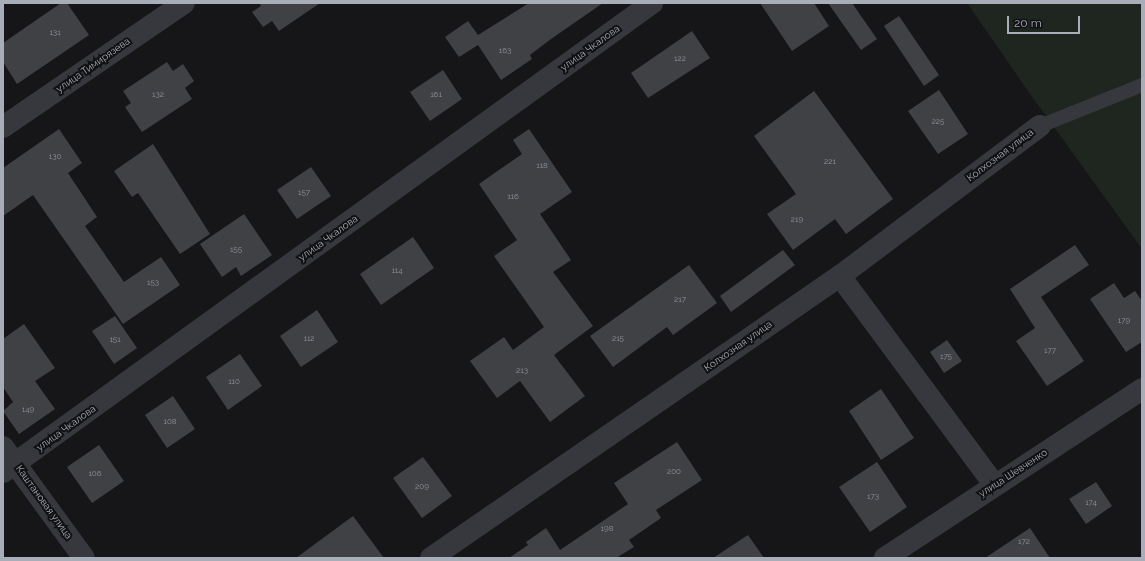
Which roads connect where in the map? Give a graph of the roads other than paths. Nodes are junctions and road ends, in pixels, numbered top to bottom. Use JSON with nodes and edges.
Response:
{"nodes":[{"id":1,"x":184,"y":3,"type":"edge"},
{"id":2,"x":652,"y":3,"type":"edge"},
{"id":3,"x":1142,"y":85,"type":"edge"},
{"id":4,"x":1040,"y":126,"type":"joint"},
{"id":5,"x":3,"y":128,"type":"edge"},
{"id":6,"x":840,"y":276,"type":"junction"},
{"id":7,"x":1142,"y":389,"type":"edge"},
{"id":8,"x":3,"y":447,"type":"edge"},
{"id":9,"x":9,"y":468,"type":"edge"},
{"id":10,"x":994,"y":484,"type":"junction"},
{"id":11,"x":84,"y":558,"type":"edge"},
{"id":12,"x":431,"y":558,"type":"edge"},
{"id":13,"x":885,"y":558,"type":"edge"}],
"edges":[{"from":1,"to":5,"type":"street","name":"улица Тимирязева"},
{"from":2,"to":9,"type":"street","name":"улица Чкалова"},
{"from":3,"to":4,"type":"lane"},
{"from":4,"to":6,"type":"street","name":"Колхозная улица"},
{"from":6,"to":10,"type":"street"},
{"from":6,"to":12,"type":"street","name":"Колхозная улица"},
{"from":7,"to":10,"type":"street","name":"улица Шевченко"},
{"from":8,"to":9,"type":"street","name":"Каштановая улица"},
{"from":9,"to":11,"type":"street","name":"Каштановая улица"},
{"from":10,"to":13,"type":"street","name":"улица Шевченко"}]}
